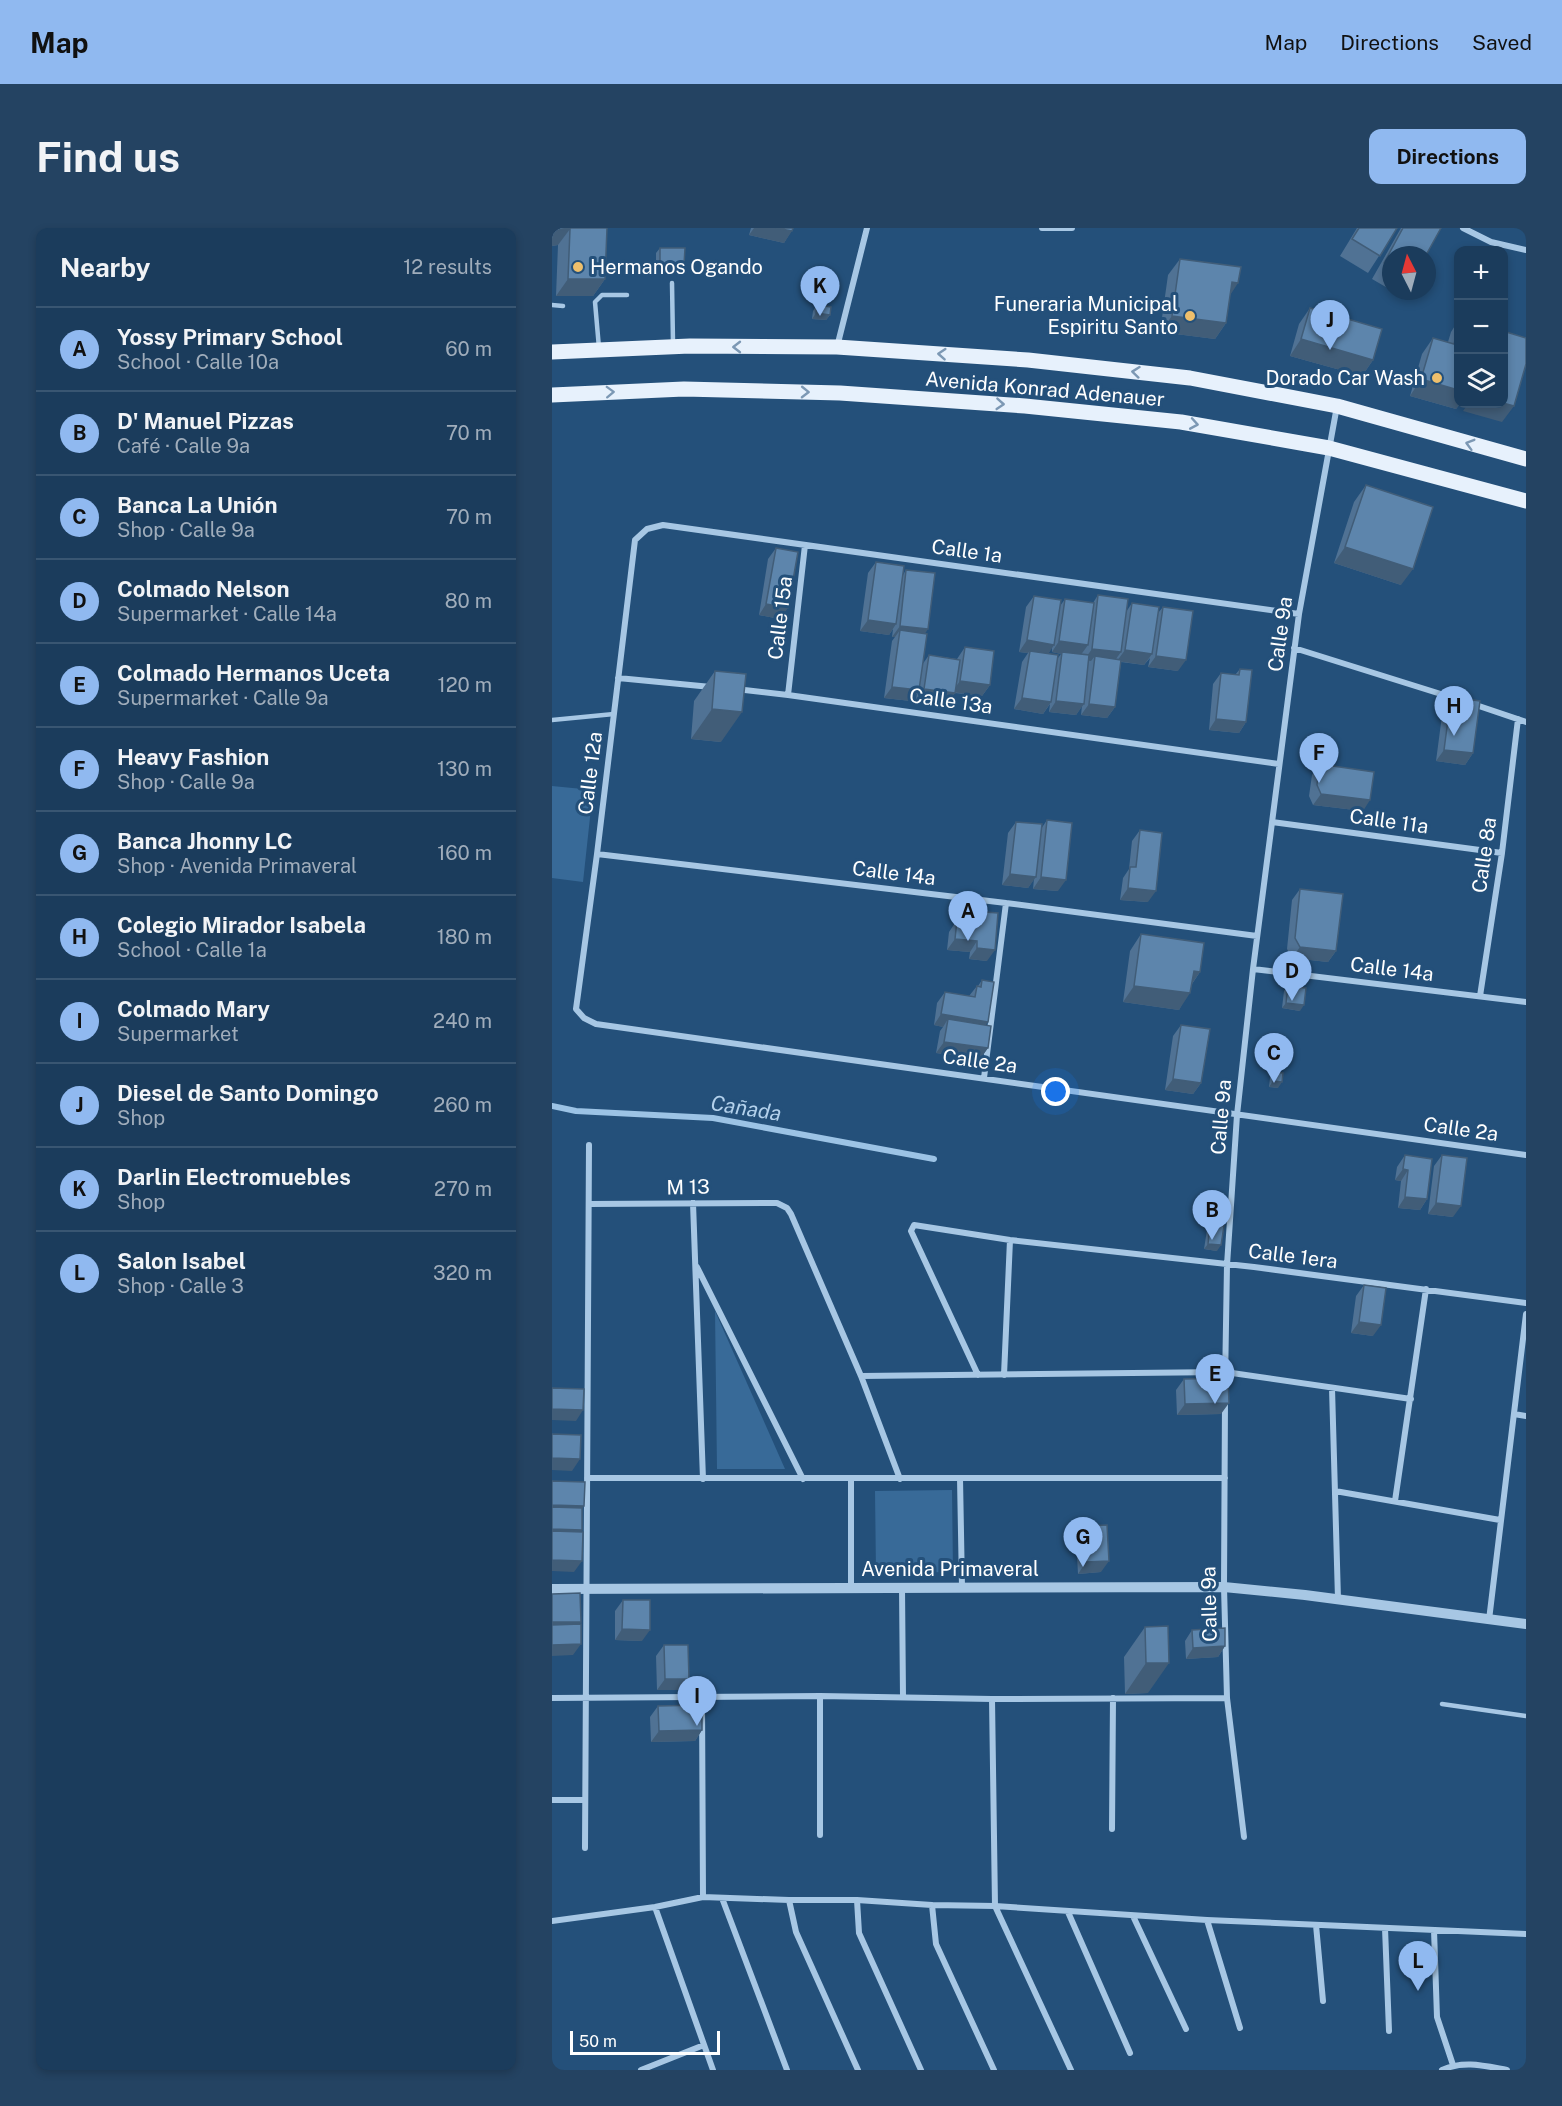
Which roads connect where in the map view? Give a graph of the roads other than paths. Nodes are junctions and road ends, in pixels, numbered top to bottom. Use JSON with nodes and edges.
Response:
{"nodes":[{"id":1,"x":867,"y":228,"type":"edge"},
{"id":2,"x":1042,"y":228,"type":"edge"},
{"id":3,"x":1072,"y":228,"type":"edge"},
{"id":4,"x":1463,"y":228,"type":"edge"},
{"id":5,"x":1526,"y":250,"type":"edge"},
{"id":6,"x":672,"y":283,"type":"dead end"},
{"id":7,"x":627,"y":295,"type":"dead end"},
{"id":8,"x":552,"y":305,"type":"edge"},
{"id":9,"x":563,"y":306,"type":"dead end"},
{"id":10,"x":673,"y":347,"type":"junction"},
{"id":11,"x":837,"y":347,"type":"junction"},
{"id":12,"x":599,"y":350,"type":"junction"},
{"id":13,"x":552,"y":352,"type":"edge"},
{"id":14,"x":552,"y":395,"type":"edge"},
{"id":15,"x":1337,"y":406,"type":"junction"},
{"id":16,"x":1329,"y":448,"type":"junction"},
{"id":17,"x":1526,"y":459,"type":"edge"},
{"id":18,"x":1526,"y":501,"type":"edge"},
{"id":19,"x":634,"y":540,"type":"joint"},
{"id":20,"x":805,"y":545,"type":"junction"},
{"id":21,"x":1299,"y":614,"type":"junction"},
{"id":22,"x":1294,"y":648,"type":"junction"},
{"id":23,"x":618,"y":678,"type":"junction"},
{"id":24,"x":720,"y":688,"type":"edge"},
{"id":25,"x":731,"y":689,"type":"edge"},
{"id":26,"x":788,"y":695,"type":"junction"},
{"id":27,"x":614,"y":714,"type":"junction"},
{"id":28,"x":1518,"y":719,"type":"junction"},
{"id":29,"x":552,"y":720,"type":"edge"},
{"id":30,"x":1526,"y":722,"type":"edge"},
{"id":31,"x":1280,"y":764,"type":"junction"},
{"id":32,"x":1272,"y":822,"type":"junction"},
{"id":33,"x":597,"y":854,"type":"junction"},
{"id":34,"x":1502,"y":854,"type":"junction"},
{"id":35,"x":1006,"y":903,"type":"junction"},
{"id":36,"x":1257,"y":936,"type":"junction"},
{"id":37,"x":1253,"y":969,"type":"junction"},
{"id":38,"x":1480,"y":996,"type":"junction"},
{"id":39,"x":1526,"y":1002,"type":"edge"},
{"id":40,"x":576,"y":1009,"type":"joint"},
{"id":41,"x":984,"y":1078,"type":"junction"},
{"id":42,"x":1237,"y":1115,"type":"junction"},
{"id":43,"x":589,"y":1144,"type":"dead end"},
{"id":44,"x":1526,"y":1155,"type":"edge"},
{"id":45,"x":693,"y":1203,"type":"junction"},
{"id":46,"x":588,"y":1204,"type":"junction"},
{"id":47,"x":1010,"y":1240,"type":"junction"},
{"id":48,"x":695,"y":1264,"type":"junction"},
{"id":49,"x":1227,"y":1265,"type":"junction"},
{"id":50,"x":1426,"y":1289,"type":"junction"},
{"id":51,"x":1526,"y":1303,"type":"edge"},
{"id":52,"x":1526,"y":1314,"type":"edge"},
{"id":53,"x":1225,"y":1372,"type":"junction"},
{"id":54,"x":978,"y":1375,"type":"junction"},
{"id":55,"x":1004,"y":1375,"type":"junction"},
{"id":56,"x":861,"y":1376,"type":"junction"},
{"id":57,"x":1332,"y":1388,"type":"junction"},
{"id":58,"x":1411,"y":1399,"type":"junction"},
{"id":59,"x":1514,"y":1414,"type":"junction"},
{"id":60,"x":1526,"y":1416,"type":"edge"},
{"id":61,"x":587,"y":1478,"type":"junction"},
{"id":62,"x":851,"y":1478,"type":"junction"},
{"id":63,"x":960,"y":1478,"type":"junction"},
{"id":64,"x":1225,"y":1478,"type":"junction"},
{"id":65,"x":703,"y":1479,"type":"junction"},
{"id":66,"x":803,"y":1479,"type":"junction"},
{"id":67,"x":900,"y":1479,"type":"junction"},
{"id":68,"x":1335,"y":1491,"type":"junction"},
{"id":69,"x":1395,"y":1501,"type":"junction"},
{"id":70,"x":1500,"y":1520,"type":"junction"},
{"id":71,"x":962,"y":1587,"type":"junction"},
{"id":72,"x":1224,"y":1587,"type":"junction"},
{"id":73,"x":851,"y":1588,"type":"junction"},
{"id":74,"x":902,"y":1588,"type":"junction"},
{"id":75,"x":552,"y":1589,"type":"edge"},
{"id":76,"x":586,"y":1589,"type":"junction"},
{"id":77,"x":1338,"y":1599,"type":"junction"},
{"id":78,"x":1490,"y":1620,"type":"junction"},
{"id":79,"x":1526,"y":1624,"type":"edge"},
{"id":80,"x":820,"y":1696,"type":"junction"},
{"id":81,"x":903,"y":1697,"type":"junction"},
{"id":82,"x":552,"y":1698,"type":"edge"},
{"id":83,"x":586,"y":1698,"type":"junction"},
{"id":84,"x":702,"y":1698,"type":"junction"},
{"id":85,"x":1113,"y":1698,"type":"junction"},
{"id":86,"x":1227,"y":1698,"type":"junction"},
{"id":87,"x":992,"y":1699,"type":"junction"},
{"id":88,"x":1442,"y":1704,"type":"dead end"},
{"id":89,"x":1526,"y":1716,"type":"edge"},
{"id":90,"x":552,"y":1800,"type":"edge"},
{"id":91,"x":585,"y":1800,"type":"junction"},
{"id":92,"x":1112,"y":1829,"type":"dead end"},
{"id":93,"x":819,"y":1835,"type":"dead end"},
{"id":94,"x":1244,"y":1837,"type":"dead end"},
{"id":95,"x":585,"y":1848,"type":"dead end"},
{"id":96,"x":704,"y":1897,"type":"junction"},
{"id":97,"x":722,"y":1898,"type":"junction"},
{"id":98,"x":789,"y":1900,"type":"junction"},
{"id":99,"x":857,"y":1900,"type":"junction"},
{"id":100,"x":932,"y":1905,"type":"junction"},
{"id":101,"x":994,"y":1906,"type":"junction"},
{"id":102,"x":655,"y":1907,"type":"junction"},
{"id":103,"x":1068,"y":1912,"type":"junction"},
{"id":104,"x":1133,"y":1916,"type":"junction"},
{"id":105,"x":1207,"y":1920,"type":"junction"},
{"id":106,"x":552,"y":1921,"type":"edge"},
{"id":107,"x":1316,"y":1925,"type":"junction"},
{"id":108,"x":1385,"y":1928,"type":"junction"},
{"id":109,"x":1434,"y":1930,"type":"junction"},
{"id":110,"x":1526,"y":1934,"type":"edge"},
{"id":111,"x":1323,"y":2001,"type":"dead end"},
{"id":112,"x":1240,"y":2028,"type":"dead end"},
{"id":113,"x":1186,"y":2029,"type":"dead end"},
{"id":114,"x":1389,"y":2031,"type":"dead end"},
{"id":115,"x":704,"y":2044,"type":"junction"},
{"id":116,"x":1130,"y":2053,"type":"dead end"},
{"id":117,"x":1453,"y":2065,"type":"junction"},
{"id":118,"x":641,"y":2070,"type":"edge"},
{"id":119,"x":713,"y":2070,"type":"edge"},
{"id":120,"x":787,"y":2070,"type":"edge"},
{"id":121,"x":858,"y":2070,"type":"edge"},
{"id":122,"x":921,"y":2070,"type":"edge"},
{"id":123,"x":994,"y":2070,"type":"edge"},
{"id":124,"x":1071,"y":2070,"type":"edge"},
{"id":125,"x":1442,"y":2070,"type":"edge"},
{"id":126,"x":1507,"y":2070,"type":"edge"}],
"edges":[{"from":1,"to":11,"type":"street"},
{"from":2,"to":3,"type":"street"},
{"from":4,"to":5,"type":"street"},
{"from":6,"to":10,"type":"lane"},
{"from":7,"to":12,"type":"lane"},
{"from":8,"to":9,"type":"lane"},
{"from":11,"to":10,"type":"main road","name":"Avenida Konrad Adenauer","one_way":true},
{"from":10,"to":12,"type":"main road","name":"Avenida Konrad Adenauer"},
{"from":15,"to":11,"type":"main road","name":"Avenida Konrad Adenauer","one_way":true},
{"from":12,"to":13,"type":"main road","name":"Avenida Konrad Adenauer"},
{"from":14,"to":16,"type":"main road","name":"Avenida Konrad Adenauer","one_way":true},
{"from":15,"to":16,"type":"street","name":"Calle 9a"},
{"from":17,"to":15,"type":"main road","name":"Avenida Konrad Adenauer","one_way":true},
{"from":16,"to":18,"type":"main road","name":"Avenida Konrad Adenauer"},
{"from":16,"to":21,"type":"street","name":"Calle 9a"},
{"from":19,"to":20,"type":"street","name":"Calle 1a"},
{"from":19,"to":23,"type":"street","name":"Calle 12a"},
{"from":20,"to":21,"type":"street","name":"Calle 1a"},
{"from":20,"to":26,"type":"street","name":"Calle 15a"},
{"from":21,"to":22,"type":"street","name":"Calle 9a"},
{"from":22,"to":28,"type":"street"},
{"from":22,"to":31,"type":"street","name":"Calle 9a"},
{"from":23,"to":24,"type":"street"},
{"from":23,"to":27,"type":"street","name":"Calle 12a"},
{"from":25,"to":26,"type":"street","name":"Calle 13a"},
{"from":26,"to":31,"type":"street","name":"Calle 13a"},
{"from":27,"to":29,"type":"lane"},
{"from":27,"to":33,"type":"street","name":"Calle 12a"},
{"from":28,"to":30,"type":"street"},
{"from":28,"to":34,"type":"street","name":"Calle 8a"},
{"from":31,"to":32,"type":"street","name":"Calle 9a"},
{"from":32,"to":34,"type":"street","name":"Calle 11a"},
{"from":32,"to":36,"type":"street","name":"Calle 9a"},
{"from":33,"to":35,"type":"street","name":"Calle 14a"},
{"from":33,"to":40,"type":"street","name":"Calle 12a"},
{"from":34,"to":38,"type":"street","name":"Calle 8a"},
{"from":35,"to":36,"type":"street","name":"Calle 14a"},
{"from":35,"to":41,"type":"street"},
{"from":36,"to":37,"type":"street","name":"Calle 9a"},
{"from":37,"to":38,"type":"street","name":"Calle 14a"},
{"from":37,"to":42,"type":"street","name":"Calle 9a"},
{"from":38,"to":39,"type":"street","name":"Calle 14a"},
{"from":40,"to":41,"type":"street","name":"Calle 2a"},
{"from":41,"to":42,"type":"street","name":"Calle 2a"},
{"from":42,"to":44,"type":"street","name":"Calle 2a"},
{"from":42,"to":49,"type":"street","name":"Calle 9a"},
{"from":43,"to":46,"type":"street"},
{"from":45,"to":46,"type":"street","name":"M 13"},
{"from":45,"to":48,"type":"street"},
{"from":45,"to":56,"type":"street","name":"M 13"},
{"from":46,"to":61,"type":"street"},
{"from":47,"to":49,"type":"street","name":"Calle 1era"},
{"from":47,"to":54,"type":"street","name":"Calle 1era"},
{"from":47,"to":55,"type":"street"},
{"from":48,"to":65,"type":"street"},
{"from":48,"to":66,"type":"street"},
{"from":49,"to":50,"type":"street","name":"Calle 1era"},
{"from":49,"to":53,"type":"street","name":"Calle 9a"},
{"from":50,"to":51,"type":"street","name":"Calle 1era"},
{"from":50,"to":58,"type":"street"},
{"from":52,"to":59,"type":"street"},
{"from":53,"to":55,"type":"street"},
{"from":53,"to":57,"type":"street"},
{"from":53,"to":64,"type":"street","name":"Calle 9a"},
{"from":54,"to":55,"type":"street"},
{"from":54,"to":56,"type":"street"},
{"from":56,"to":67,"type":"street"},
{"from":57,"to":58,"type":"street"},
{"from":57,"to":68,"type":"street"},
{"from":58,"to":69,"type":"street"},
{"from":59,"to":60,"type":"street"},
{"from":59,"to":70,"type":"street"},
{"from":61,"to":65,"type":"street"},
{"from":61,"to":76,"type":"street"},
{"from":62,"to":66,"type":"street"},
{"from":62,"to":67,"type":"street"},
{"from":62,"to":73,"type":"street"},
{"from":63,"to":64,"type":"street"},
{"from":63,"to":67,"type":"street"},
{"from":63,"to":71,"type":"street"},
{"from":64,"to":72,"type":"street","name":"Calle 9a"},
{"from":65,"to":66,"type":"street"},
{"from":68,"to":69,"type":"street"},
{"from":68,"to":77,"type":"street"},
{"from":69,"to":70,"type":"street"},
{"from":70,"to":78,"type":"street"},
{"from":71,"to":72,"type":"street","name":"Avenida Primaveral"},
{"from":71,"to":74,"type":"street","name":"Avenida Primaveral"},
{"from":72,"to":77,"type":"street","name":"Avenida Primaveral"},
{"from":72,"to":86,"type":"street","name":"Calle 9a"},
{"from":73,"to":74,"type":"street","name":"Avenida Primaveral"},
{"from":73,"to":76,"type":"street","name":"Avenida Primaveral"},
{"from":74,"to":81,"type":"street"},
{"from":75,"to":76,"type":"street","name":"Avenida Primaveral"},
{"from":76,"to":83,"type":"street"},
{"from":77,"to":78,"type":"street","name":"Avenida Primaveral"},
{"from":78,"to":79,"type":"street","name":"Avenida Primaveral"},
{"from":80,"to":81,"type":"street"},
{"from":80,"to":84,"type":"street"},
{"from":80,"to":93,"type":"street"},
{"from":81,"to":87,"type":"street"},
{"from":82,"to":83,"type":"street"},
{"from":83,"to":84,"type":"street"},
{"from":83,"to":91,"type":"street"},
{"from":84,"to":96,"type":"street"},
{"from":85,"to":86,"type":"street"},
{"from":85,"to":87,"type":"street"},
{"from":85,"to":92,"type":"street"},
{"from":86,"to":94,"type":"street","name":"Calle 9a"},
{"from":87,"to":101,"type":"street"},
{"from":88,"to":89,"type":"lane"},
{"from":90,"to":91,"type":"street"},
{"from":91,"to":95,"type":"street"},
{"from":96,"to":97,"type":"street"},
{"from":96,"to":102,"type":"street"},
{"from":97,"to":98,"type":"street"},
{"from":97,"to":120,"type":"street"},
{"from":98,"to":99,"type":"street"},
{"from":98,"to":121,"type":"street"},
{"from":99,"to":100,"type":"street"},
{"from":99,"to":122,"type":"street"},
{"from":100,"to":101,"type":"street"},
{"from":100,"to":123,"type":"street"},
{"from":101,"to":103,"type":"street"},
{"from":101,"to":124,"type":"street"},
{"from":102,"to":106,"type":"street"},
{"from":102,"to":115,"type":"street"},
{"from":103,"to":104,"type":"street"},
{"from":103,"to":116,"type":"street"},
{"from":104,"to":105,"type":"street"},
{"from":104,"to":113,"type":"street"},
{"from":105,"to":107,"type":"street"},
{"from":105,"to":112,"type":"street"},
{"from":107,"to":108,"type":"street"},
{"from":107,"to":111,"type":"street"},
{"from":108,"to":109,"type":"street"},
{"from":108,"to":114,"type":"street"},
{"from":109,"to":110,"type":"street"},
{"from":109,"to":117,"type":"street"},
{"from":115,"to":118,"type":"street"},
{"from":115,"to":119,"type":"street"},
{"from":117,"to":125,"type":"street"},
{"from":117,"to":126,"type":"street"}]}
